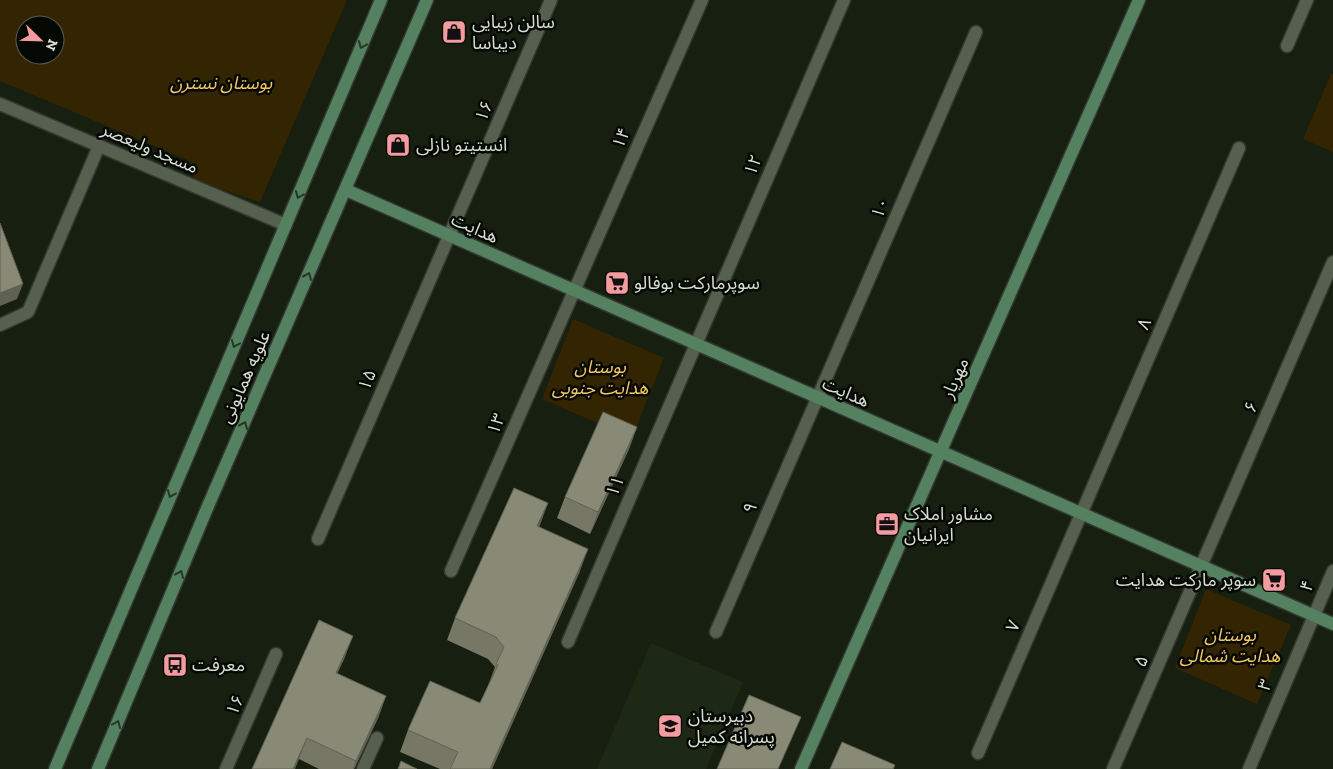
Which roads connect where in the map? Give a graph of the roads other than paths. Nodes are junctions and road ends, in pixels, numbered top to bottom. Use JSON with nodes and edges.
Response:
{"nodes":[{"id":1,"x":381,"y":0,"type":"edge"},
{"id":2,"x":427,"y":0,"type":"edge"},
{"id":3,"x":551,"y":0,"type":"edge"},
{"id":4,"x":702,"y":0,"type":"edge"},
{"id":5,"x":844,"y":0,"type":"edge"},
{"id":6,"x":1139,"y":0,"type":"edge"},
{"id":7,"x":1307,"y":0,"type":"edge"},
{"id":8,"x":976,"y":32,"type":"dead end"},
{"id":9,"x":1287,"y":46,"type":"dead end"},
{"id":10,"x":0,"y":104,"type":"edge"},
{"id":11,"x":99,"y":146,"type":"junction"},
{"id":12,"x":1239,"y":148,"type":"dead end"},
{"id":13,"x":346,"y":190,"type":"junction"},
{"id":14,"x":286,"y":225,"type":"junction"},
{"id":15,"x":449,"y":236,"type":"junction"},
{"id":16,"x":1333,"y":262,"type":"edge"},
{"id":17,"x":573,"y":290,"type":"junction"},
{"id":18,"x":0,"y":325,"type":"edge"},
{"id":19,"x":694,"y":344,"type":"junction"},
{"id":20,"x":817,"y":398,"type":"junction"},
{"id":21,"x":941,"y":453,"type":"junction"},
{"id":22,"x":1081,"y":513,"type":"junction"},
{"id":23,"x":318,"y":539,"type":"dead end"},
{"id":24,"x":1202,"y":566,"type":"junction"},
{"id":25,"x":1333,"y":571,"type":"edge"},
{"id":26,"x":451,"y":572,"type":"dead end"},
{"id":27,"x":1314,"y":615,"type":"junction"},
{"id":28,"x":1333,"y":624,"type":"edge"},
{"id":29,"x":716,"y":632,"type":"dead end"},
{"id":30,"x":568,"y":642,"type":"dead end"},
{"id":31,"x":276,"y":654,"type":"dead end"},
{"id":32,"x":377,"y":738,"type":"edge"},
{"id":33,"x":978,"y":752,"type":"dead end"},
{"id":34,"x":55,"y":769,"type":"edge"},
{"id":35,"x":98,"y":769,"type":"edge"},
{"id":36,"x":226,"y":769,"type":"edge"},
{"id":37,"x":363,"y":769,"type":"edge"},
{"id":38,"x":801,"y":769,"type":"edge"},
{"id":39,"x":1113,"y":769,"type":"edge"},
{"id":40,"x":1249,"y":769,"type":"edge"}],
"edges":[{"from":1,"to":14,"type":"street","name":"علویه همایونی","one_way":true},
{"from":2,"to":13,"type":"street","name":"علویه همایونی"},
{"from":3,"to":15,"type":"street","name":"۱۶"},
{"from":4,"to":17,"type":"street","name":"۱۴"},
{"from":5,"to":19,"type":"street","name":"۱۲"},
{"from":6,"to":21,"type":"street","name":"مهریار"},
{"from":7,"to":9,"type":"street"},
{"from":8,"to":20,"type":"street","name":"۱۰"},
{"from":10,"to":11,"type":"street","name":"مسجد ولیعصر"},
{"from":11,"to":14,"type":"street","name":"مسجد ولیعصر"},
{"from":11,"to":18,"type":"street"},
{"from":12,"to":22,"type":"street","name":"۸"},
{"from":13,"to":15,"type":"street","name":"هدایت"},
{"from":35,"to":13,"type":"street","name":"علویه همایونی","one_way":true},
{"from":14,"to":34,"type":"street","name":"علویه همایونی","one_way":true},
{"from":15,"to":17,"type":"street","name":"هدایت"},
{"from":15,"to":23,"type":"street","name":"۱۵"},
{"from":16,"to":24,"type":"street","name":"۶"},
{"from":17,"to":19,"type":"street","name":"هدایت"},
{"from":17,"to":26,"type":"street","name":"۱۳"},
{"from":19,"to":20,"type":"street","name":"هدایت"},
{"from":19,"to":30,"type":"street","name":"۱۱"},
{"from":20,"to":21,"type":"street","name":"هدایت"},
{"from":20,"to":29,"type":"street","name":"۹"},
{"from":21,"to":22,"type":"street","name":"هدایت"},
{"from":21,"to":38,"type":"street","name":"مهریار"},
{"from":22,"to":24,"type":"street","name":"هدایت"},
{"from":22,"to":33,"type":"street","name":"۷"},
{"from":24,"to":27,"type":"street","name":"هدایت"},
{"from":24,"to":39,"type":"street","name":"۵"},
{"from":25,"to":27,"type":"street","name":"۴"},
{"from":27,"to":28,"type":"street","name":"هدایت"},
{"from":27,"to":40,"type":"street","name":"۳"},
{"from":31,"to":36,"type":"street","name":"۱۶"},
{"from":32,"to":37,"type":"street"}]}
